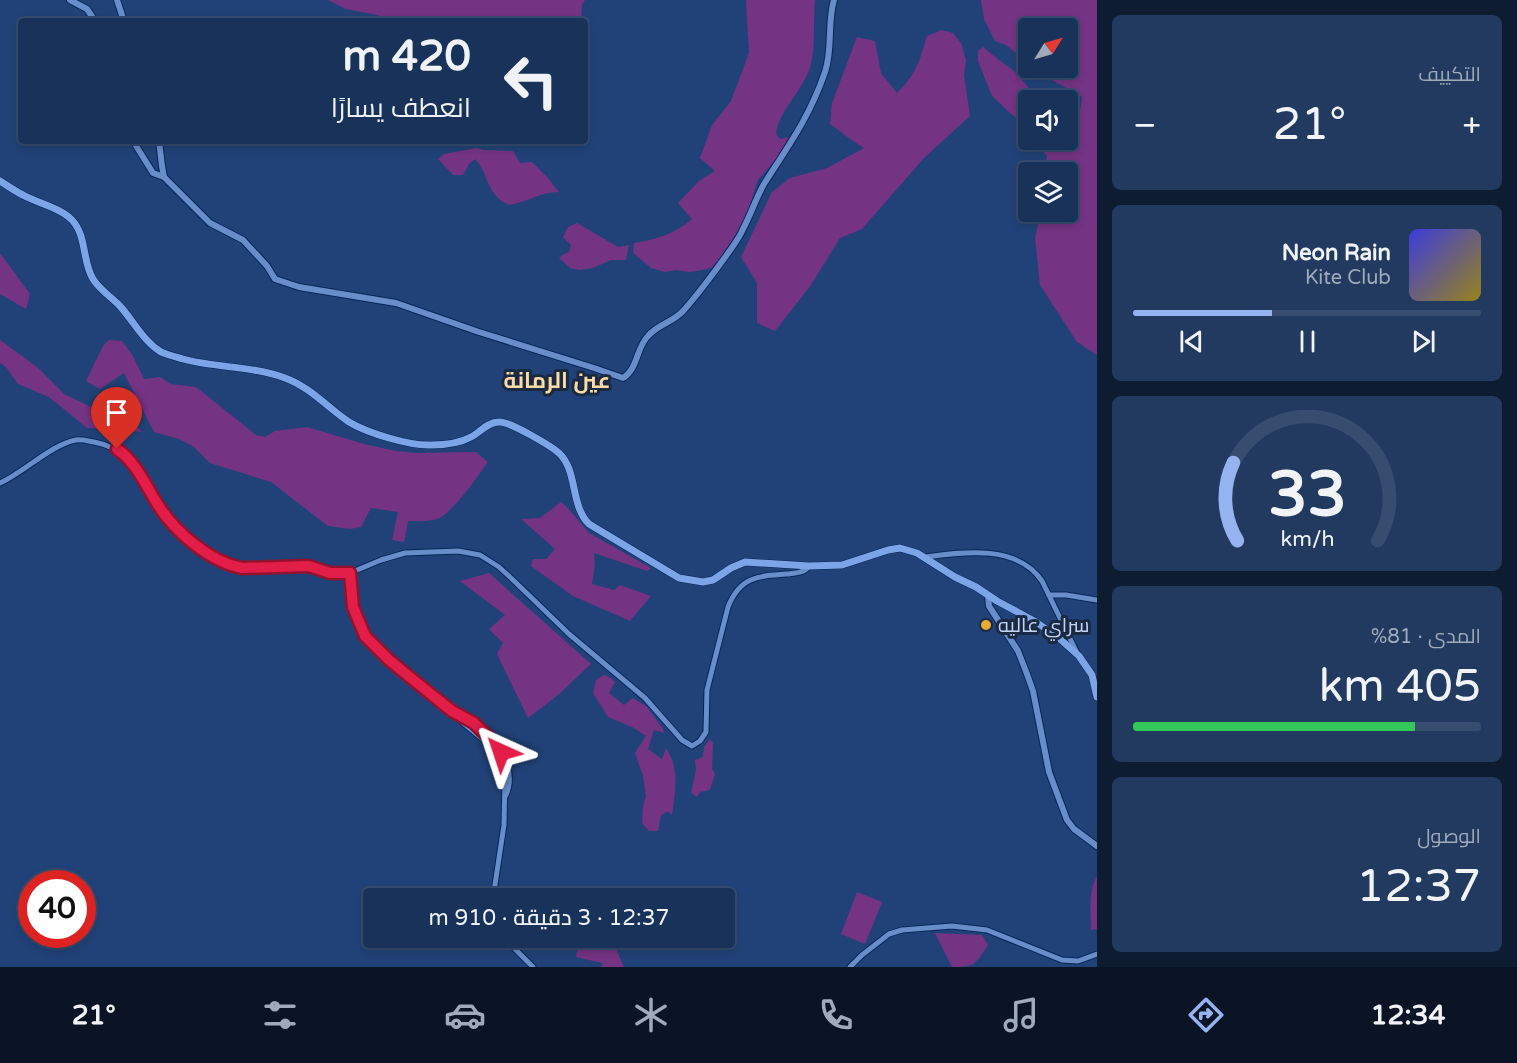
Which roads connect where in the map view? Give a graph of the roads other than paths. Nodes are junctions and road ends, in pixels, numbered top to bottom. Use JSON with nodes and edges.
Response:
{"nodes":[{"id":1,"x":70,"y":0,"type":"edge"},
{"id":2,"x":117,"y":0,"type":"edge"},
{"id":3,"x":834,"y":0,"type":"edge"},
{"id":4,"x":94,"y":18,"type":"edge"},
{"id":5,"x":123,"y":18,"type":"edge"},
{"id":6,"x":135,"y":144,"type":"edge"},
{"id":7,"x":159,"y":144,"type":"edge"},
{"id":8,"x":164,"y":177,"type":"junction"},
{"id":9,"x":0,"y":181,"type":"edge"},
{"id":10,"x":0,"y":483,"type":"edge"},
{"id":11,"x":925,"y":557,"type":"junction"},
{"id":12,"x":809,"y":566,"type":"junction"},
{"id":13,"x":350,"y":573,"type":"junction"},
{"id":14,"x":988,"y":595,"type":"junction"},
{"id":15,"x":1049,"y":595,"type":"junction"},
{"id":16,"x":1062,"y":595,"type":"junction"},
{"id":17,"x":1097,"y":600,"type":"edge"},
{"id":18,"x":1056,"y":611,"type":"junction"},
{"id":19,"x":1079,"y":656,"type":"junction"},
{"id":20,"x":1097,"y":697,"type":"edge"},
{"id":21,"x":1097,"y":846,"type":"edge"},
{"id":22,"x":495,"y":888,"type":"edge"},
{"id":23,"x":514,"y":948,"type":"edge"},
{"id":24,"x":1097,"y":954,"type":"edge"},
{"id":25,"x":533,"y":967,"type":"edge"},
{"id":26,"x":850,"y":967,"type":"edge"}],
"edges":[{"from":1,"to":4,"type":"main road"},
{"from":2,"to":5,"type":"main road"},
{"from":3,"to":8,"type":"main road"},
{"from":6,"to":8,"type":"main road"},
{"from":7,"to":8,"type":"main road"},
{"from":9,"to":12,"type":"main road"},
{"from":10,"to":13,"type":"street"},
{"from":11,"to":12,"type":"main road"},
{"from":11,"to":14,"type":"main road"},
{"from":11,"to":15,"type":"street"},
{"from":12,"to":13,"type":"street"},
{"from":13,"to":22,"type":"street"},
{"from":14,"to":19,"type":"main road"},
{"from":14,"to":21,"type":"main road"},
{"from":15,"to":16,"type":"street"},
{"from":15,"to":18,"type":"street"},
{"from":16,"to":17,"type":"street"},
{"from":16,"to":18,"type":"street"},
{"from":18,"to":19,"type":"street"},
{"from":19,"to":20,"type":"main road"},
{"from":23,"to":25,"type":"street"},
{"from":24,"to":26,"type":"street"}]}
